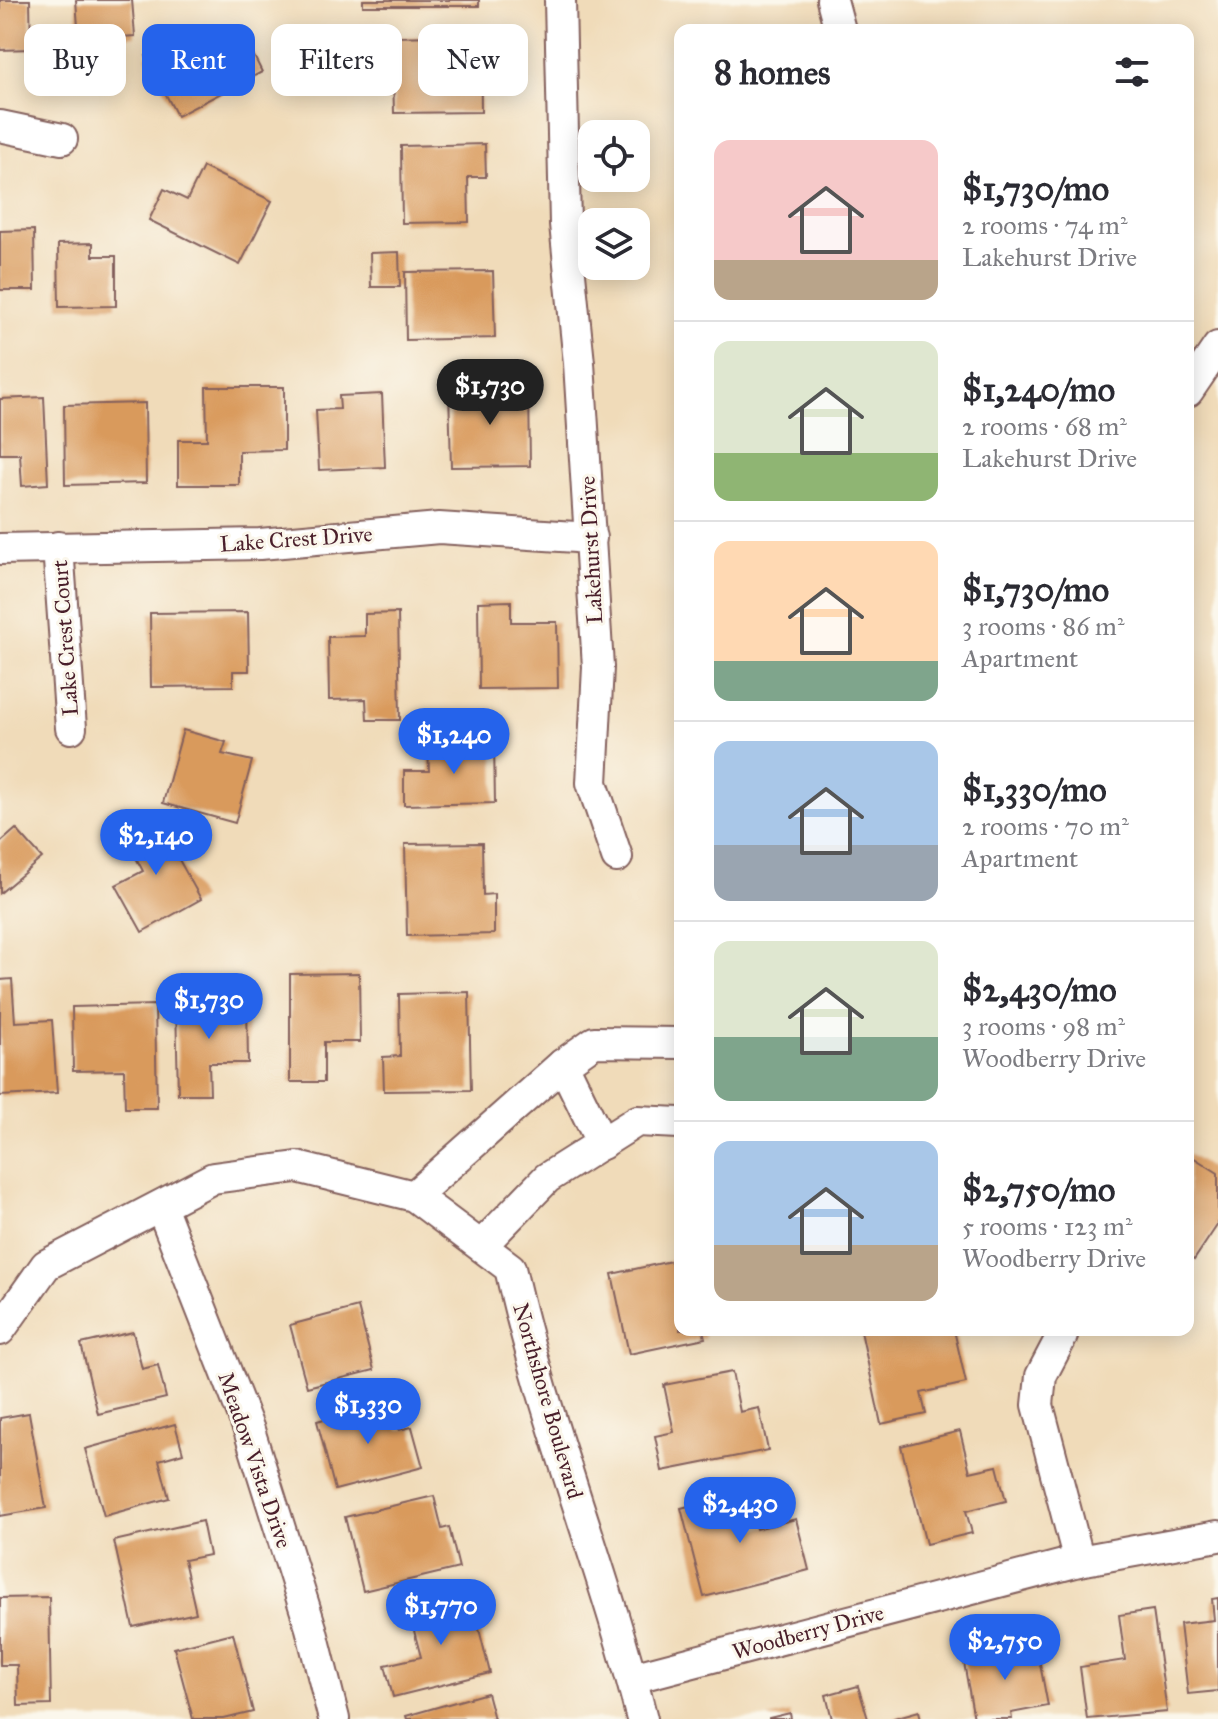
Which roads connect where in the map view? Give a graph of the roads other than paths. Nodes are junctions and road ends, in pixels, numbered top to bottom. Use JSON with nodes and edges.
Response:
{"nodes":[{"id":1,"x":560,"y":0,"type":"edge"},
{"id":2,"x":832,"y":0,"type":"edge"},
{"id":3,"x":838,"y":24,"type":"edge"},
{"id":4,"x":0,"y":126,"type":"edge"},
{"id":5,"x":62,"y":139,"type":"dead end"},
{"id":6,"x":1218,"y":347,"type":"edge"},
{"id":7,"x":1194,"y":382,"type":"edge"},
{"id":8,"x":591,"y":538,"type":"junction"},
{"id":9,"x":58,"y":547,"type":"junction"},
{"id":10,"x":0,"y":549,"type":"edge"},
{"id":11,"x":71,"y":728,"type":"dead end"},
{"id":12,"x":617,"y":857,"type":"dead end"},
{"id":13,"x":674,"y":1043,"type":"edge"},
{"id":14,"x":563,"y":1064,"type":"junction"},
{"id":15,"x":674,"y":1123,"type":"edge"},
{"id":16,"x":602,"y":1144,"type":"junction"},
{"id":17,"x":414,"y":1196,"type":"junction"},
{"id":18,"x":161,"y":1206,"type":"junction"},
{"id":19,"x":483,"y":1244,"type":"junction"},
{"id":20,"x":0,"y":1330,"type":"edge"},
{"id":21,"x":1062,"y":1336,"type":"dead end"},
{"id":22,"x":1218,"y":1536,"type":"edge"},
{"id":23,"x":1079,"y":1561,"type":"junction"},
{"id":24,"x":632,"y":1678,"type":"junction"},
{"id":25,"x":334,"y":1719,"type":"edge"},
{"id":26,"x":642,"y":1719,"type":"edge"}],
"edges":[{"from":1,"to":8,"type":"street","name":"Lakehurst Drive"},
{"from":2,"to":3,"type":"street"},
{"from":4,"to":5,"type":"street"},
{"from":6,"to":7,"type":"street"},
{"from":8,"to":9,"type":"street","name":"Lake Crest Drive"},
{"from":8,"to":12,"type":"street","name":"Lakehurst Drive"},
{"from":9,"to":10,"type":"street","name":"Lake Crest Drive"},
{"from":9,"to":11,"type":"street","name":"Lake Crest Court"},
{"from":13,"to":14,"type":"street"},
{"from":14,"to":16,"type":"street"},
{"from":14,"to":17,"type":"street"},
{"from":15,"to":16,"type":"street"},
{"from":16,"to":19,"type":"street"},
{"from":17,"to":18,"type":"street"},
{"from":17,"to":19,"type":"street","name":"Northshore Boulevard"},
{"from":18,"to":20,"type":"street"},
{"from":18,"to":25,"type":"street","name":"Meadow Vista Drive"},
{"from":19,"to":24,"type":"street","name":"Northshore Boulevard"},
{"from":21,"to":23,"type":"street"},
{"from":22,"to":23,"type":"street","name":"Woodberry Drive"},
{"from":23,"to":24,"type":"street","name":"Woodberry Drive"},
{"from":24,"to":26,"type":"street","name":"Northshore Boulevard"}]}
